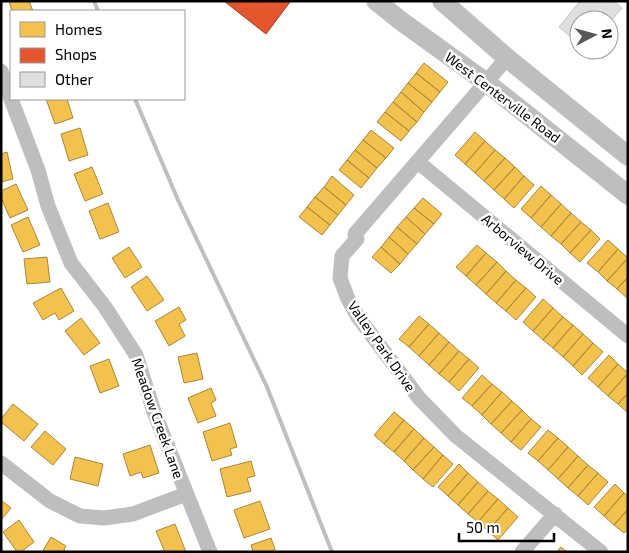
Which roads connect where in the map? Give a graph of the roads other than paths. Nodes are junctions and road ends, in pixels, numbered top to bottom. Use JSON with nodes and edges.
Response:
{"nodes":[{"id":1,"x":376,"y":1,"type":"edge"},
{"id":2,"x":442,"y":1,"type":"edge"},
{"id":3,"x":507,"y":58,"type":"junction"},
{"id":4,"x":1,"y":71,"type":"edge"},
{"id":5,"x":487,"y":83,"type":"junction"},
{"id":6,"x":10,"y":96,"type":"edge"},
{"id":7,"x":11,"y":100,"type":"edge"},
{"id":8,"x":628,"y":156,"type":"edge"},
{"id":9,"x":418,"y":162,"type":"junction"},
{"id":10,"x":628,"y":195,"type":"edge"},
{"id":11,"x":628,"y":336,"type":"edge"},
{"id":12,"x":1,"y":463,"type":"edge"},
{"id":13,"x":186,"y":494,"type":"junction"},
{"id":14,"x":555,"y":514,"type":"junction"},
{"id":15,"x":210,"y":552,"type":"edge"},
{"id":16,"x":522,"y":552,"type":"edge"},
{"id":17,"x":601,"y":552,"type":"edge"}],
"edges":[{"from":1,"to":5,"type":"main road","name":"West Centerville Road"},
{"from":2,"to":3,"type":"main road"},
{"from":3,"to":5,"type":"street","name":"Valley Park Drive"},
{"from":3,"to":8,"type":"main road"},
{"from":4,"to":6,"type":"street","name":"Meadow Creek Lane"},
{"from":5,"to":9,"type":"street","name":"Valley Park Drive"},
{"from":5,"to":10,"type":"main road","name":"West Centerville Road"},
{"from":7,"to":13,"type":"street","name":"Meadow Creek Lane"},
{"from":9,"to":11,"type":"street","name":"Arborview Drive"},
{"from":9,"to":14,"type":"street","name":"Valley Park Drive"},
{"from":12,"to":13,"type":"street"},
{"from":13,"to":15,"type":"street","name":"Meadow Creek Lane"},
{"from":14,"to":16,"type":"street"},
{"from":14,"to":17,"type":"street","name":"Valley Park Drive"}]}
